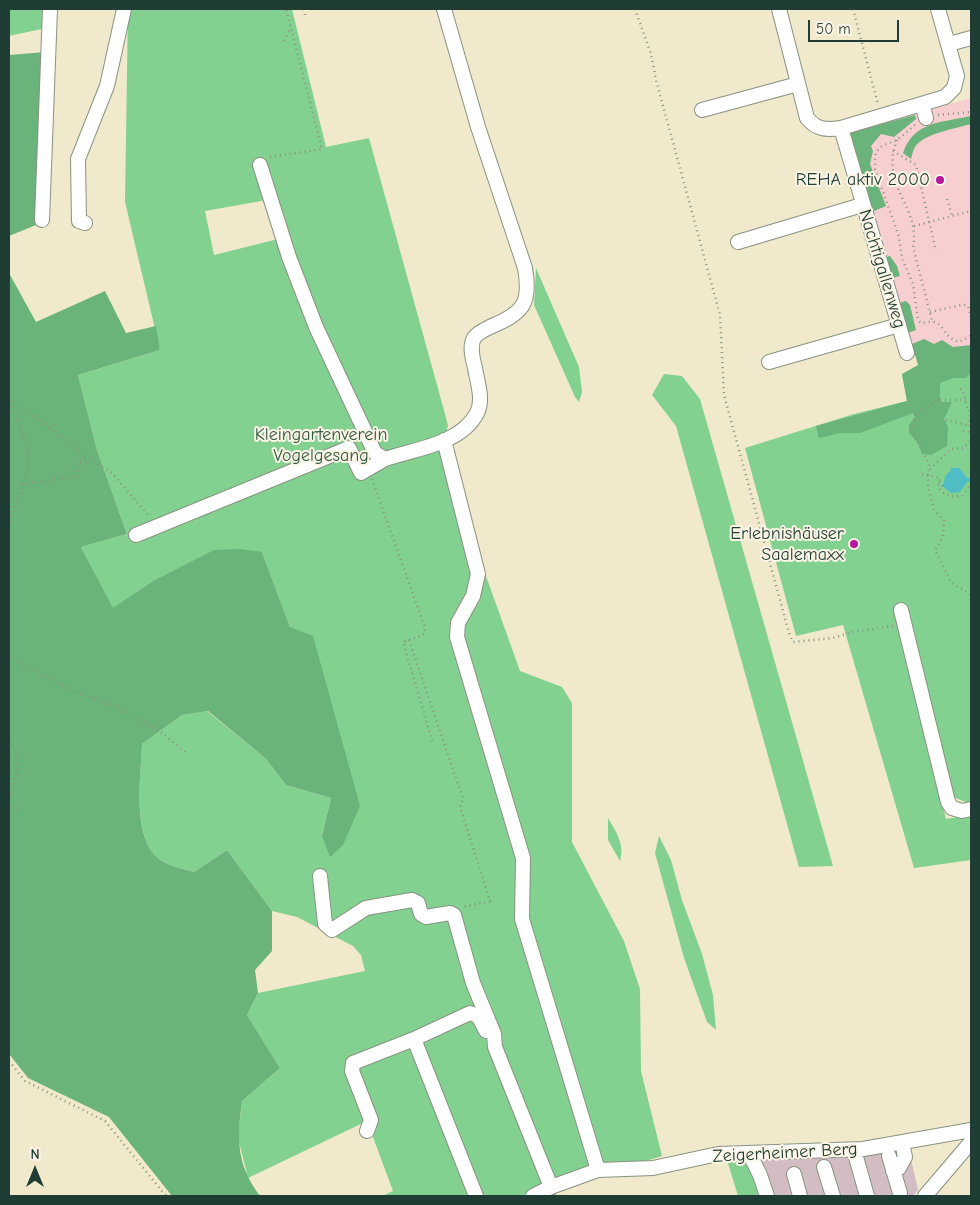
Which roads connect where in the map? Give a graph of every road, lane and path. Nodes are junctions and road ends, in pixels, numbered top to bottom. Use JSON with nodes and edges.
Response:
{"nodes":[{"id":1,"x":50,"y":9,"type":"edge"},
{"id":2,"x":124,"y":9,"type":"edge"},
{"id":3,"x":286,"y":9,"type":"edge"},
{"id":4,"x":304,"y":9,"type":"edge"},
{"id":5,"x":444,"y":9,"type":"edge"},
{"id":6,"x":635,"y":9,"type":"edge"},
{"id":7,"x":779,"y":9,"type":"edge"},
{"id":8,"x":853,"y":9,"type":"edge"},
{"id":9,"x":938,"y":9,"type":"edge"},
{"id":10,"x":305,"y":15,"type":"dead end"},
{"id":11,"x":290,"y":30,"type":"junction"},
{"id":12,"x":971,"y":38,"type":"edge"},
{"id":13,"x":284,"y":41,"type":"dead end"},
{"id":14,"x":949,"y":44,"type":"junction"},
{"id":15,"x":798,"y":84,"type":"junction"},
{"id":16,"x":922,"y":104,"type":"junction"},
{"id":17,"x":706,"y":111,"type":"dead end"},
{"id":18,"x":880,"y":116,"type":"junction"},
{"id":19,"x":926,"y":118,"type":"dead end"},
{"id":20,"x":841,"y":128,"type":"junction"},
{"id":21,"x":893,"y":151,"type":"junction"},
{"id":22,"x":260,"y":165,"type":"joint"},
{"id":23,"x":947,"y":199,"type":"dead end"},
{"id":24,"x":862,"y":205,"type":"junction"},
{"id":25,"x":971,"y":211,"type":"edge"},
{"id":26,"x":952,"y":216,"type":"junction"},
{"id":27,"x":42,"y":220,"type":"dead end"},
{"id":28,"x":930,"y":222,"type":"junction"},
{"id":29,"x":85,"y":223,"type":"dead end"},
{"id":30,"x":914,"y":226,"type":"junction"},
{"id":31,"x":746,"y":243,"type":"dead end"},
{"id":32,"x":936,"y":251,"type":"dead end"},
{"id":33,"x":970,"y":305,"type":"edge"},
{"id":34,"x":930,"y":312,"type":"junction"},
{"id":35,"x":971,"y":318,"type":"edge"},
{"id":36,"x":932,"y":321,"type":"junction"},
{"id":37,"x":899,"y":325,"type":"junction"},
{"id":38,"x":971,"y":336,"type":"edge"},
{"id":39,"x":907,"y":353,"type":"dead end"},
{"id":40,"x":779,"y":363,"type":"dead end"},
{"id":41,"x":960,"y":389,"type":"dead end"},
{"id":42,"x":9,"y":400,"type":"edge"},
{"id":43,"x":966,"y":400,"type":"junction"},
{"id":44,"x":946,"y":420,"type":"dead end"},
{"id":45,"x":971,"y":428,"type":"edge"},
{"id":46,"x":962,"y":431,"type":"dead end"},
{"id":47,"x":444,"y":440,"type":"junction"},
{"id":48,"x":971,"y":440,"type":"edge"},
{"id":49,"x":89,"y":459,"type":"junction"},
{"id":50,"x":385,"y":459,"type":"junction"},
{"id":51,"x":369,"y":468,"type":"junction"},
{"id":52,"x":930,"y":468,"type":"junction"},
{"id":53,"x":922,"y":474,"type":"dead end"},
{"id":54,"x":930,"y":476,"type":"junction"},
{"id":55,"x":939,"y":482,"type":"junction"},
{"id":56,"x":22,"y":484,"type":"junction"},
{"id":57,"x":969,"y":487,"type":"dead end"},
{"id":58,"x":945,"y":488,"type":"dead end"},
{"id":59,"x":9,"y":523,"type":"edge"},
{"id":60,"x":157,"y":526,"type":"junction"},
{"id":61,"x":136,"y":535,"type":"dead end"},
{"id":62,"x":971,"y":595,"type":"edge"},
{"id":63,"x":901,"y":610,"type":"dead end"},
{"id":64,"x":905,"y":626,"type":"junction"},
{"id":65,"x":409,"y":640,"type":"junction"},
{"id":66,"x":9,"y":657,"type":"edge"},
{"id":67,"x":9,"y":741,"type":"edge"},
{"id":68,"x":433,"y":744,"type":"dead end"},
{"id":69,"x":187,"y":754,"type":"dead end"},
{"id":70,"x":9,"y":796,"type":"edge"},
{"id":71,"x":9,"y":803,"type":"edge"},
{"id":72,"x":971,"y":809,"type":"edge"},
{"id":73,"x":18,"y":810,"type":"dead end"},
{"id":74,"x":320,"y":876,"type":"dead end"},
{"id":75,"x":454,"y":915,"type":"junction"},
{"id":76,"x":414,"y":1039,"type":"junction"},
{"id":77,"x":495,"y":1046,"type":"junction"},
{"id":78,"x":9,"y":1061,"type":"edge"},
{"id":79,"x":971,"y":1130,"type":"edge"},
{"id":80,"x":367,"y":1131,"type":"dead end"},
{"id":81,"x":902,"y":1142,"type":"junction"},
{"id":82,"x":971,"y":1142,"type":"edge"},
{"id":83,"x":854,"y":1150,"type":"junction"},
{"id":84,"x":749,"y":1153,"type":"junction"},
{"id":85,"x":889,"y":1156,"type":"dead end"},
{"id":86,"x":824,"y":1167,"type":"dead end"},
{"id":87,"x":598,"y":1170,"type":"junction"},
{"id":88,"x":893,"y":1171,"type":"junction"},
{"id":89,"x":794,"y":1174,"type":"dead end"},
{"id":90,"x":551,"y":1187,"type":"junction"},
{"id":91,"x":900,"y":1193,"type":"dead end"},
{"id":92,"x":166,"y":1196,"type":"edge"},
{"id":93,"x":476,"y":1196,"type":"edge"},
{"id":94,"x":533,"y":1196,"type":"edge"},
{"id":95,"x":767,"y":1196,"type":"edge"},
{"id":96,"x":800,"y":1196,"type":"edge"},
{"id":97,"x":833,"y":1196,"type":"edge"},
{"id":98,"x":866,"y":1196,"type":"edge"},
{"id":99,"x":925,"y":1196,"type":"edge"}],
"edges":[{"from":1,"to":27,"type":"street"},
{"from":2,"to":29,"type":"street"},
{"from":3,"to":11,"type":"path"},
{"from":4,"to":10,"type":"path"},
{"from":5,"to":47,"type":"street"},
{"from":6,"to":64,"type":"path"},
{"from":7,"to":15,"type":"street"},
{"from":8,"to":18,"type":"path"},
{"from":9,"to":14,"type":"street"},
{"from":11,"to":13,"type":"path"},
{"from":11,"to":22,"type":"path"},
{"from":12,"to":14,"type":"street"},
{"from":14,"to":16,"type":"street"},
{"from":15,"to":17,"type":"street"},
{"from":15,"to":20,"type":"street"},
{"from":16,"to":18,"type":"street"},
{"from":16,"to":19,"type":"street"},
{"from":18,"to":20,"type":"street"},
{"from":20,"to":24,"type":"street","name":"Nachtigallenweg"},
{"from":21,"to":28,"type":"path"},
{"from":21,"to":30,"type":"path"},
{"from":21,"to":36,"type":"path"},
{"from":22,"to":50,"type":"street"},
{"from":23,"to":26,"type":"path"},
{"from":24,"to":31,"type":"street"},
{"from":24,"to":37,"type":"street","name":"Nachtigallenweg"},
{"from":25,"to":26,"type":"path"},
{"from":26,"to":28,"type":"path"},
{"from":28,"to":30,"type":"path"},
{"from":28,"to":32,"type":"path"},
{"from":30,"to":34,"type":"path"},
{"from":33,"to":34,"type":"path"},
{"from":33,"to":35,"type":"path"},
{"from":34,"to":36,"type":"path"},
{"from":36,"to":38,"type":"path"},
{"from":37,"to":39,"type":"street","name":"Nachtigallenweg"},
{"from":37,"to":40,"type":"street"},
{"from":41,"to":43,"type":"path"},
{"from":42,"to":49,"type":"path"},
{"from":42,"to":56,"type":"path"},
{"from":43,"to":45,"type":"path"},
{"from":43,"to":52,"type":"path"},
{"from":44,"to":45,"type":"path"},
{"from":45,"to":46,"type":"path"},
{"from":47,"to":50,"type":"street"},
{"from":47,"to":87,"type":"street"},
{"from":48,"to":52,"type":"path"},
{"from":49,"to":56,"type":"path"},
{"from":49,"to":60,"type":"path"},
{"from":50,"to":51,"type":"street"},
{"from":51,"to":60,"type":"street"},
{"from":51,"to":65,"type":"path"},
{"from":52,"to":54,"type":"path"},
{"from":53,"to":54,"type":"path"},
{"from":54,"to":55,"type":"path"},
{"from":54,"to":62,"type":"path"},
{"from":55,"to":57,"type":"path"},
{"from":55,"to":58,"type":"path"},
{"from":56,"to":59,"type":"path"},
{"from":60,"to":61,"type":"street"},
{"from":63,"to":64,"type":"street"},
{"from":64,"to":72,"type":"street"},
{"from":65,"to":68,"type":"path"},
{"from":65,"to":75,"type":"path"},
{"from":66,"to":69,"type":"path"},
{"from":67,"to":70,"type":"path"},
{"from":71,"to":73,"type":"path"},
{"from":74,"to":75,"type":"street"},
{"from":75,"to":77,"type":"street"},
{"from":76,"to":77,"type":"street"},
{"from":76,"to":80,"type":"street"},
{"from":76,"to":93,"type":"street"},
{"from":77,"to":90,"type":"street"},
{"from":78,"to":92,"type":"path"},
{"from":79,"to":81,"type":"street","name":"Zeigerheimer Berg"},
{"from":81,"to":83,"type":"street","name":"Zeigerheimer Berg"},
{"from":81,"to":88,"type":"street"},
{"from":82,"to":99,"type":"street"},
{"from":83,"to":84,"type":"street","name":"Zeigerheimer Berg"},
{"from":83,"to":98,"type":"street"},
{"from":84,"to":87,"type":"street","name":"Zeigerheimer Berg"},
{"from":84,"to":95,"type":"street"},
{"from":85,"to":88,"type":"street"},
{"from":86,"to":97,"type":"street"},
{"from":87,"to":90,"type":"street","name":"Zeigerheimer Berg"},
{"from":88,"to":91,"type":"street"},
{"from":89,"to":96,"type":"street"},
{"from":90,"to":94,"type":"street","name":"Zeigerheimer Berg"}]}
